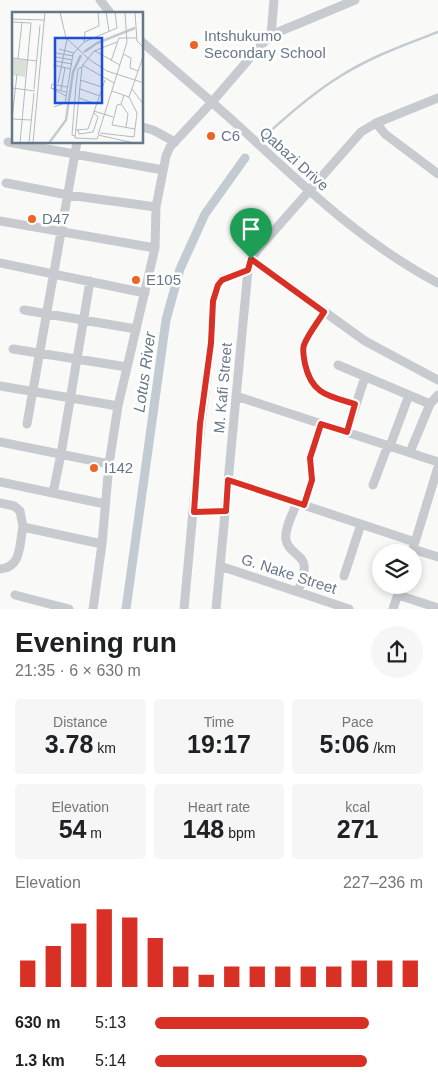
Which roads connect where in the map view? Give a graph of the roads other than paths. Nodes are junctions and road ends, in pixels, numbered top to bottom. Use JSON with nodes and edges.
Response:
{"nodes":[{"id":1,"x":100,"y":0,"type":"edge"},
{"id":2,"x":274,"y":0,"type":"edge"},
{"id":3,"x":355,"y":0,"type":"edge"},
{"id":4,"x":108,"y":12,"type":"edge"},
{"id":5,"x":272,"y":35,"type":"junction"},
{"id":6,"x":144,"y":44,"type":"edge"},
{"id":7,"x":438,"y":98,"type":"edge"},
{"id":8,"x":212,"y":102,"type":"junction"},
{"id":9,"x":376,"y":123,"type":"junction"},
{"id":10,"x":144,"y":128,"type":"edge"},
{"id":11,"x":8,"y":142,"type":"dead end"},
{"id":12,"x":175,"y":142,"type":"junction"},
{"id":13,"x":12,"y":143,"type":"edge"},
{"id":14,"x":19,"y":144,"type":"edge"},
{"id":15,"x":77,"y":144,"type":"edge"},
{"id":16,"x":75,"y":154,"type":"junction"},
{"id":17,"x":162,"y":170,"type":"junction"},
{"id":18,"x":438,"y":174,"type":"edge"},
{"id":19,"x":6,"y":183,"type":"dead end"},
{"id":20,"x":308,"y":190,"type":"junction"},
{"id":21,"x":68,"y":195,"type":"junction"},
{"id":22,"x":156,"y":207,"type":"junction"},
{"id":23,"x":0,"y":221,"type":"edge"},
{"id":24,"x":60,"y":232,"type":"junction"},
{"id":25,"x":155,"y":248,"type":"junction"},
{"id":26,"x":251,"y":259,"type":"junction"},
{"id":27,"x":0,"y":263,"type":"edge"},
{"id":28,"x":248,"y":270,"type":"junction"},
{"id":29,"x":54,"y":274,"type":"junction"},
{"id":30,"x":90,"y":281,"type":"junction"},
{"id":31,"x":438,"y":284,"type":"edge"},
{"id":32,"x":145,"y":293,"type":"junction"},
{"id":33,"x":24,"y":310,"type":"dead end"},
{"id":34,"x":324,"y":312,"type":"junction"},
{"id":35,"x":46,"y":314,"type":"junction"},
{"id":36,"x":84,"y":320,"type":"junction"},
{"id":37,"x":136,"y":329,"type":"junction"},
{"id":38,"x":13,"y":349,"type":"dead end"},
{"id":39,"x":40,"y":353,"type":"junction"},
{"id":40,"x":76,"y":359,"type":"junction"},
{"id":41,"x":338,"y":365,"type":"dead end"},
{"id":42,"x":127,"y":368,"type":"junction"},
{"id":43,"x":365,"y":377,"type":"junction"},
{"id":44,"x":438,"y":380,"type":"edge"},
{"id":45,"x":0,"y":386,"type":"edge"},
{"id":46,"x":33,"y":392,"type":"junction"},
{"id":47,"x":438,"y":395,"type":"edge"},
{"id":48,"x":236,"y":396,"type":"junction"},
{"id":49,"x":409,"y":396,"type":"junction"},
{"id":50,"x":71,"y":398,"type":"junction"},
{"id":51,"x":355,"y":404,"type":"junction"},
{"id":52,"x":430,"y":404,"type":"junction"},
{"id":53,"x":118,"y":406,"type":"junction"},
{"id":54,"x":27,"y":424,"type":"dead end"},
{"id":55,"x":321,"y":424,"type":"junction"},
{"id":56,"x":347,"y":432,"type":"junction"},
{"id":57,"x":0,"y":442,"type":"edge"},
{"id":58,"x":389,"y":446,"type":"junction"},
{"id":59,"x":410,"y":452,"type":"junction"},
{"id":60,"x":61,"y":454,"type":"junction"},
{"id":61,"x":438,"y":462,"type":"edge"},
{"id":62,"x":108,"y":464,"type":"junction"},
{"id":63,"x":438,"y":468,"type":"edge"},
{"id":64,"x":228,"y":480,"type":"junction"},
{"id":65,"x":0,"y":482,"type":"edge"},
{"id":66,"x":373,"y":486,"type":"dead end"},
{"id":67,"x":53,"y":492,"type":"junction"},
{"id":68,"x":0,"y":503,"type":"edge"},
{"id":69,"x":105,"y":504,"type":"junction"},
{"id":70,"x":300,"y":504,"type":"junction"},
{"id":71,"x":226,"y":511,"type":"junction"},
{"id":72,"x":194,"y":512,"type":"junction"},
{"id":73,"x":361,"y":524,"type":"junction"},
{"id":74,"x":23,"y":527,"type":"junction"},
{"id":75,"x":102,"y":544,"type":"junction"},
{"id":76,"x":404,"y":544,"type":"edge"},
{"id":77,"x":414,"y":544,"type":"edge"},
{"id":78,"x":422,"y":551,"type":"edge"},
{"id":79,"x":438,"y":557,"type":"edge"},
{"id":80,"x":220,"y":566,"type":"junction"},
{"id":81,"x":0,"y":568,"type":"edge"},
{"id":82,"x":344,"y":576,"type":"dead end"},
{"id":83,"x":298,"y":592,"type":"junction"},
{"id":84,"x":398,"y":594,"type":"joint"},
{"id":85,"x":15,"y":595,"type":"dead end"},
{"id":86,"x":438,"y":608,"type":"edge"},
{"id":87,"x":69,"y":609,"type":"edge"},
{"id":88,"x":93,"y":609,"type":"edge"},
{"id":89,"x":184,"y":609,"type":"edge"},
{"id":90,"x":216,"y":609,"type":"edge"},
{"id":91,"x":349,"y":609,"type":"edge"},
{"id":92,"x":393,"y":609,"type":"edge"}],
"edges":[{"from":1,"to":4,"type":"street"},
{"from":2,"to":5,"type":"street"},
{"from":3,"to":5,"type":"street"},
{"from":5,"to":8,"type":"street"},
{"from":6,"to":8,"type":"street","name":"Qabazi Drive"},
{"from":7,"to":9,"type":"street","name":"M. Kafi Street"},
{"from":8,"to":12,"type":"street"},
{"from":8,"to":20,"type":"street","name":"Qabazi Drive"},
{"from":9,"to":18,"type":"street"},
{"from":9,"to":20,"type":"street","name":"M. Kafi Street"},
{"from":10,"to":12,"type":"street"},
{"from":11,"to":13,"type":"street"},
{"from":12,"to":17,"type":"street"},
{"from":14,"to":16,"type":"street"},
{"from":15,"to":16,"type":"street"},
{"from":16,"to":17,"type":"street"},
{"from":16,"to":21,"type":"street"},
{"from":17,"to":22,"type":"street"},
{"from":19,"to":21,"type":"street"},
{"from":20,"to":26,"type":"street","name":"M. Kafi Street"},
{"from":20,"to":31,"type":"street","name":"Qabazi Drive"},
{"from":21,"to":22,"type":"street"},
{"from":21,"to":24,"type":"street"},
{"from":22,"to":25,"type":"street"},
{"from":23,"to":24,"type":"street"},
{"from":24,"to":25,"type":"street"},
{"from":24,"to":29,"type":"street"},
{"from":25,"to":32,"type":"street"},
{"from":26,"to":28,"type":"street","name":"M. Kafi Street"},
{"from":26,"to":34,"type":"street"},
{"from":27,"to":29,"type":"street"},
{"from":28,"to":48,"type":"street","name":"M. Kafi Street"},
{"from":28,"to":72,"type":"street"},
{"from":29,"to":30,"type":"street"},
{"from":29,"to":35,"type":"street"},
{"from":30,"to":32,"type":"street"},
{"from":30,"to":36,"type":"street"},
{"from":32,"to":37,"type":"street"},
{"from":33,"to":35,"type":"street"},
{"from":34,"to":44,"type":"street"},
{"from":34,"to":51,"type":"street"},
{"from":35,"to":36,"type":"street"},
{"from":35,"to":39,"type":"street"},
{"from":36,"to":37,"type":"street"},
{"from":36,"to":40,"type":"street"},
{"from":37,"to":42,"type":"street"},
{"from":38,"to":39,"type":"street"},
{"from":39,"to":40,"type":"street"},
{"from":39,"to":46,"type":"street"},
{"from":40,"to":42,"type":"street"},
{"from":40,"to":50,"type":"street"},
{"from":41,"to":43,"type":"street"},
{"from":42,"to":53,"type":"street"},
{"from":43,"to":49,"type":"street"},
{"from":43,"to":51,"type":"street"},
{"from":45,"to":46,"type":"street"},
{"from":46,"to":50,"type":"street"},
{"from":46,"to":54,"type":"street"},
{"from":47,"to":52,"type":"street"},
{"from":48,"to":55,"type":"street"},
{"from":48,"to":64,"type":"street","name":"M. Kafi Street"},
{"from":49,"to":52,"type":"street"},
{"from":49,"to":58,"type":"street"},
{"from":50,"to":53,"type":"street"},
{"from":50,"to":60,"type":"street"},
{"from":51,"to":56,"type":"street"},
{"from":52,"to":59,"type":"street"},
{"from":53,"to":62,"type":"street"},
{"from":55,"to":56,"type":"street"},
{"from":55,"to":70,"type":"street"},
{"from":56,"to":58,"type":"street"},
{"from":57,"to":60,"type":"street"},
{"from":58,"to":59,"type":"street"},
{"from":58,"to":66,"type":"street"},
{"from":59,"to":61,"type":"street"},
{"from":60,"to":62,"type":"street"},
{"from":60,"to":67,"type":"street"},
{"from":62,"to":69,"type":"street"},
{"from":63,"to":77,"type":"street"},
{"from":64,"to":70,"type":"street"},
{"from":64,"to":71,"type":"street","name":"M. Kafi Street"},
{"from":65,"to":67,"type":"street"},
{"from":67,"to":69,"type":"street"},
{"from":68,"to":74,"type":"street"},
{"from":69,"to":75,"type":"street"},
{"from":70,"to":73,"type":"street"},
{"from":70,"to":83,"type":"street"},
{"from":71,"to":72,"type":"street"},
{"from":71,"to":80,"type":"street","name":"M. Kafi Street"},
{"from":72,"to":89,"type":"street"},
{"from":73,"to":76,"type":"street"},
{"from":73,"to":82,"type":"street"},
{"from":74,"to":75,"type":"street"},
{"from":74,"to":81,"type":"street"},
{"from":75,"to":88,"type":"street"},
{"from":78,"to":79,"type":"street"},
{"from":80,"to":83,"type":"street","name":"G. Nake Street"},
{"from":80,"to":90,"type":"street","name":"M. Kafi Street"},
{"from":83,"to":91,"type":"street","name":"G. Nake Street"},
{"from":84,"to":86,"type":"street"},
{"from":84,"to":92,"type":"street"},
{"from":85,"to":87,"type":"street"}]}
